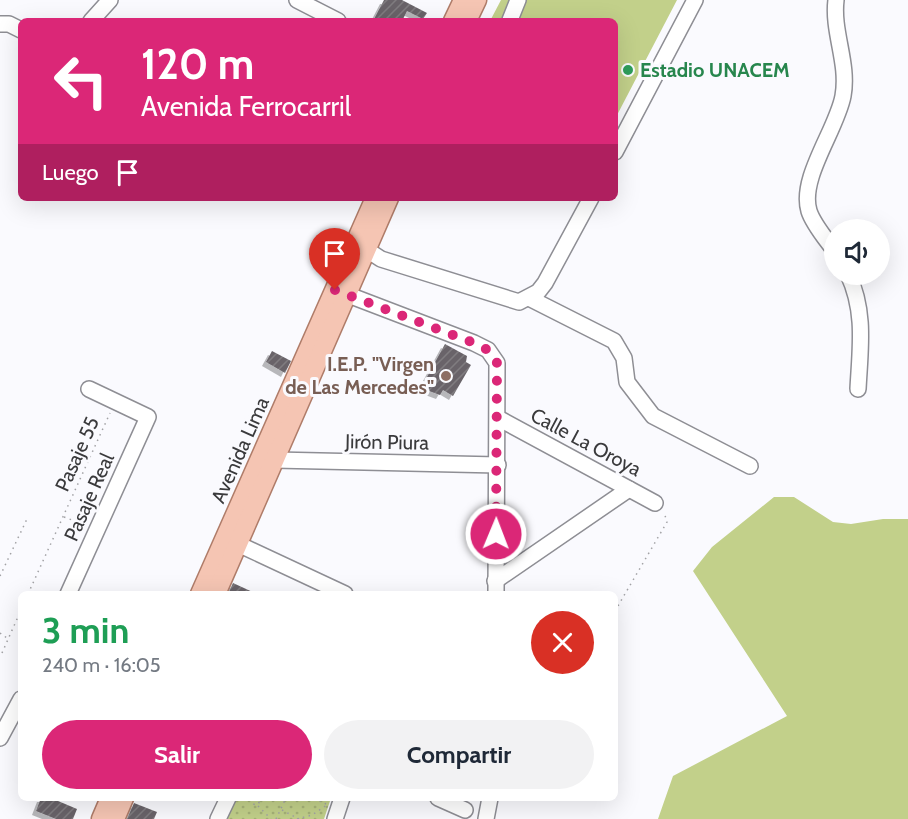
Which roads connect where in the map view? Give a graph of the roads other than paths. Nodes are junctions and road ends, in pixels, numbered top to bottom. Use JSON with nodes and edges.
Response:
{"nodes":[{"id":1,"x":110,"y":0,"type":"edge"},
{"id":2,"x":297,"y":0,"type":"edge"},
{"id":3,"x":463,"y":0,"type":"edge"},
{"id":4,"x":477,"y":0,"type":"edge"},
{"id":5,"x":518,"y":0,"type":"edge"},
{"id":6,"x":695,"y":0,"type":"edge"},
{"id":7,"x":836,"y":0,"type":"edge"},
{"id":8,"x":94,"y":18,"type":"edge"},
{"id":9,"x":332,"y":18,"type":"edge"},
{"id":10,"x":454,"y":18,"type":"edge"},
{"id":11,"x":468,"y":18,"type":"edge"},
{"id":12,"x":511,"y":18,"type":"edge"},
{"id":13,"x":0,"y":24,"type":"edge"},
{"id":14,"x":18,"y":28,"type":"edge"},
{"id":15,"x":618,"y":146,"type":"edge"},
{"id":16,"x":374,"y":201,"type":"edge"},
{"id":17,"x":387,"y":201,"type":"edge"},
{"id":18,"x":589,"y":201,"type":"edge"},
{"id":19,"x":824,"y":234,"type":"edge"},
{"id":20,"x":361,"y":247,"type":"junction"},
{"id":21,"x":853,"y":285,"type":"edge"},
{"id":22,"x":341,"y":292,"type":"junction"},
{"id":23,"x":529,"y":298,"type":"junction"},
{"id":24,"x":89,"y":389,"type":"dead end"},
{"id":25,"x":858,"y":389,"type":"dead end"},
{"id":26,"x":498,"y":418,"type":"junction"},
{"id":27,"x":275,"y":460,"type":"junction"},
{"id":28,"x":498,"y":465,"type":"junction"},
{"id":29,"x":750,"y":466,"type":"dead end"},
{"id":30,"x":629,"y":489,"type":"junction"},
{"id":31,"x":655,"y":503,"type":"road end"},
{"id":32,"x":238,"y":544,"type":"junction"},
{"id":33,"x":495,"y":590,"type":"edge"},
{"id":34,"x":69,"y":591,"type":"edge"},
{"id":35,"x":201,"y":591,"type":"edge"},
{"id":36,"x":217,"y":591,"type":"edge"},
{"id":37,"x":339,"y":591,"type":"edge"},
{"id":38,"x":18,"y":705,"type":"edge"},
{"id":39,"x":0,"y":738,"type":"edge"},
{"id":40,"x":109,"y":801,"type":"edge"},
{"id":41,"x":123,"y":801,"type":"edge"},
{"id":42,"x":227,"y":801,"type":"edge"},
{"id":43,"x":341,"y":801,"type":"edge"},
{"id":44,"x":445,"y":801,"type":"edge"},
{"id":45,"x":489,"y":801,"type":"edge"},
{"id":46,"x":465,"y":809,"type":"edge"},
{"id":47,"x":101,"y":819,"type":"edge"},
{"id":48,"x":115,"y":819,"type":"edge"},
{"id":49,"x":218,"y":819,"type":"edge"},
{"id":50,"x":335,"y":819,"type":"edge"},
{"id":51,"x":486,"y":819,"type":"edge"}],
"edges":[{"from":1,"to":8,"type":"street"},
{"from":2,"to":9,"type":"street"},
{"from":3,"to":10,"type":"main road"},
{"from":4,"to":11,"type":"main road"},
{"from":5,"to":12,"type":"street"},
{"from":6,"to":15,"type":"street"},
{"from":7,"to":19,"type":"street"},
{"from":13,"to":14,"type":"street"},
{"from":16,"to":20,"type":"main road"},
{"from":17,"to":20,"type":"main road"},
{"from":18,"to":23,"type":"street"},
{"from":20,"to":22,"type":"main road"},
{"from":20,"to":23,"type":"street"},
{"from":21,"to":25,"type":"street"},
{"from":22,"to":26,"type":"street"},
{"from":22,"to":27,"type":"main road","name":"Avenida Lima"},
{"from":22,"to":35,"type":"main road","name":"Avenida Lima"},
{"from":23,"to":29,"type":"street"},
{"from":24,"to":34,"type":"street","name":"Pasaje Real"},
{"from":26,"to":28,"type":"street"},
{"from":26,"to":30,"type":"street","name":"Calle La Oroya"},
{"from":27,"to":28,"type":"street","name":"Jirón Piura"},
{"from":27,"to":32,"type":"main road","name":"Avenida Lima"},
{"from":28,"to":33,"type":"street"},
{"from":30,"to":31,"type":"street","name":"Calle La Oroya"},
{"from":30,"to":33,"type":"street"},
{"from":32,"to":36,"type":"main road","name":"Avenida Lima"},
{"from":32,"to":37,"type":"street"},
{"from":38,"to":39,"type":"street"},
{"from":40,"to":47,"type":"main road"},
{"from":41,"to":48,"type":"main road"},
{"from":42,"to":49,"type":"street"},
{"from":43,"to":50,"type":"street"},
{"from":44,"to":46,"type":"street"},
{"from":45,"to":51,"type":"street"}]}
